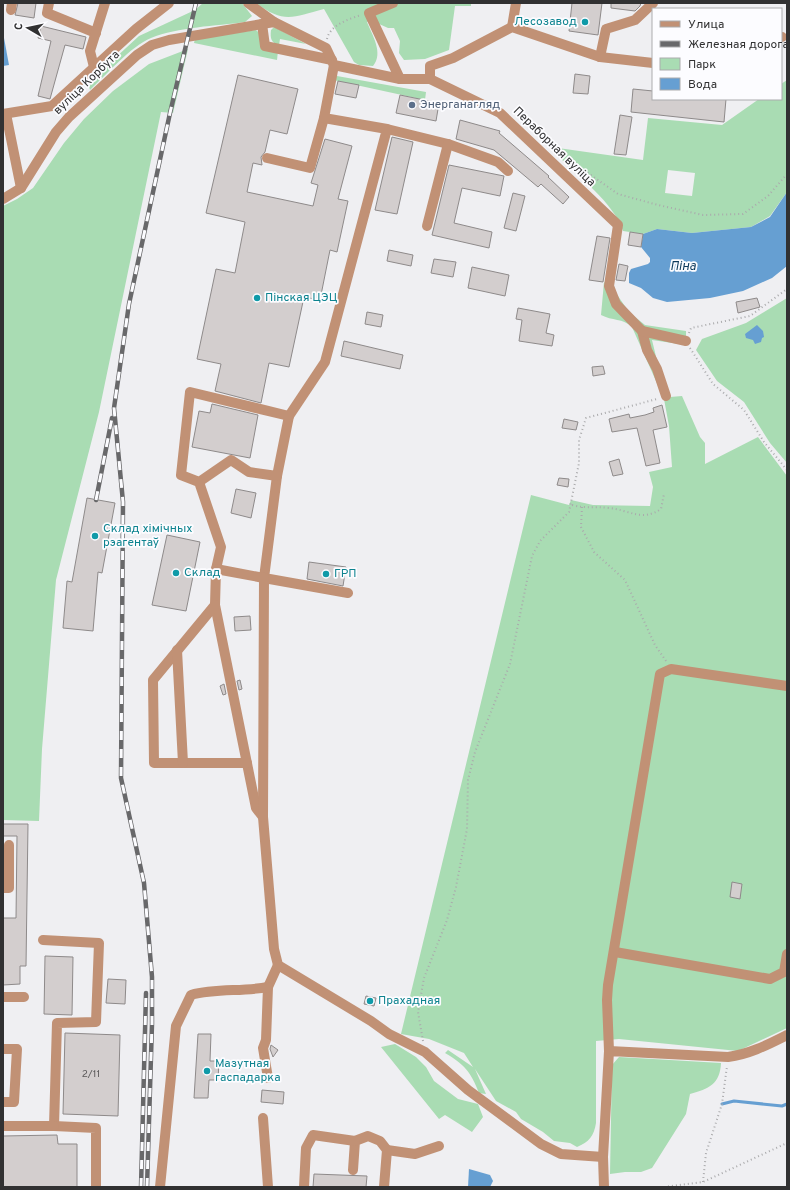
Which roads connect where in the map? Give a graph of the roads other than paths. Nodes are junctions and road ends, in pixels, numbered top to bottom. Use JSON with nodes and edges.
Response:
{"nodes":[{"id":1,"x":49,"y":3,"type":"edge"},
{"id":2,"x":105,"y":3,"type":"edge"},
{"id":3,"x":169,"y":3,"type":"edge"},
{"id":4,"x":248,"y":3,"type":"edge"},
{"id":5,"x":393,"y":3,"type":"edge"},
{"id":6,"x":516,"y":3,"type":"edge"},
{"id":7,"x":653,"y":3,"type":"edge"},
{"id":8,"x":274,"y":22,"type":"junction"},
{"id":9,"x":262,"y":24,"type":"junction"},
{"id":10,"x":512,"y":27,"type":"junction"},
{"id":11,"x":96,"y":33,"type":"junction"},
{"id":12,"x":600,"y":57,"type":"junction"},
{"id":13,"x":333,"y":63,"type":"junction"},
{"id":14,"x":652,"y":63,"type":"edge"},
{"id":15,"x":94,"y":67,"type":"junction"},
{"id":16,"x":400,"y":79,"type":"junction"},
{"id":17,"x":430,"y":79,"type":"junction"},
{"id":18,"x":5,"y":114,"type":"edge"},
{"id":19,"x":324,"y":118,"type":"junction"},
{"id":20,"x":387,"y":130,"type":"junction"},
{"id":21,"x":448,"y":144,"type":"junction"},
{"id":22,"x":267,"y":158,"type":"dead end"},
{"id":23,"x":508,"y":171,"type":"dead end"},
{"id":24,"x":21,"y":188,"type":"junction"},
{"id":25,"x":3,"y":199,"type":"edge"},
{"id":26,"x":427,"y":226,"type":"dead end"},
{"id":27,"x":642,"y":331,"type":"junction"},
{"id":28,"x":686,"y":341,"type":"road end"},
{"id":29,"x":666,"y":396,"type":"road end"},
{"id":30,"x":289,"y":416,"type":"junction"},
{"id":31,"x":277,"y":476,"type":"junction"},
{"id":32,"x":199,"y":482,"type":"junction"},
{"id":33,"x":216,"y":569,"type":"junction"},
{"id":34,"x":264,"y":578,"type":"junction"},
{"id":35,"x":348,"y":593,"type":"dead end"},
{"id":36,"x":215,"y":606,"type":"junction"},
{"id":37,"x":177,"y":650,"type":"junction"},
{"id":38,"x":787,"y":686,"type":"edge"},
{"id":39,"x":183,"y":763,"type":"junction"},
{"id":40,"x":247,"y":763,"type":"junction"},
{"id":41,"x":264,"y":817,"type":"junction"},
{"id":42,"x":10,"y":845,"type":"dead end"},
{"id":43,"x":3,"y":888,"type":"edge"},
{"id":44,"x":43,"y":940,"type":"dead end"},
{"id":45,"x":614,"y":952,"type":"junction"},
{"id":46,"x":787,"y":954,"type":"edge"},
{"id":47,"x":278,"y":965,"type":"junction"},
{"id":48,"x":268,"y":987,"type":"junction"},
{"id":49,"x":3,"y":997,"type":"edge"},
{"id":50,"x":24,"y":997,"type":"dead end"},
{"id":51,"x":787,"y":1035,"type":"edge"},
{"id":52,"x":3,"y":1049,"type":"edge"},
{"id":53,"x":609,"y":1051,"type":"junction"},
{"id":54,"x":268,"y":1078,"type":"dead end"},
{"id":55,"x":3,"y":1102,"type":"edge"},
{"id":56,"x":263,"y":1118,"type":"dead end"},
{"id":57,"x":3,"y":1126,"type":"edge"},
{"id":58,"x":54,"y":1126,"type":"junction"},
{"id":59,"x":355,"y":1141,"type":"junction"},
{"id":60,"x":438,"y":1146,"type":"dead end"},
{"id":61,"x":387,"y":1150,"type":"junction"},
{"id":62,"x":603,"y":1157,"type":"junction"},
{"id":63,"x":353,"y":1170,"type":"dead end"},
{"id":64,"x":96,"y":1187,"type":"edge"},
{"id":65,"x":160,"y":1187,"type":"edge"},
{"id":66,"x":268,"y":1187,"type":"edge"},
{"id":67,"x":304,"y":1187,"type":"edge"},
{"id":68,"x":384,"y":1187,"type":"edge"},
{"id":69,"x":604,"y":1187,"type":"edge"}],
"edges":[{"from":1,"to":11,"type":"street"},
{"from":2,"to":11,"type":"street"},
{"from":3,"to":15,"type":"street"},
{"from":4,"to":8,"type":"street"},
{"from":5,"to":16,"type":"street"},
{"from":6,"to":10,"type":"street"},
{"from":7,"to":12,"type":"street"},
{"from":8,"to":9,"type":"street"},
{"from":8,"to":13,"type":"street"},
{"from":9,"to":13,"type":"street","name":"Пераборная вуліца"},
{"from":9,"to":24,"type":"street","name":"вуліца Корбута"},
{"from":10,"to":12,"type":"street"},
{"from":10,"to":17,"type":"street"},
{"from":11,"to":15,"type":"street"},
{"from":12,"to":14,"type":"street"},
{"from":13,"to":16,"type":"street","name":"Пераборная вуліца"},
{"from":13,"to":19,"type":"street"},
{"from":15,"to":18,"type":"street"},
{"from":16,"to":17,"type":"street","name":"Пераборная вуліца"},
{"from":17,"to":27,"type":"street","name":"Пераборная вуліца"},
{"from":18,"to":24,"type":"street"},
{"from":19,"to":20,"type":"street"},
{"from":19,"to":22,"type":"street"},
{"from":20,"to":21,"type":"street"},
{"from":20,"to":30,"type":"street"},
{"from":21,"to":23,"type":"street"},
{"from":21,"to":26,"type":"street"},
{"from":24,"to":25,"type":"street","name":"вуліца Корбута"},
{"from":27,"to":28,"type":"street"},
{"from":27,"to":29,"type":"street","name":"Пераборная вуліца"},
{"from":30,"to":31,"type":"street"},
{"from":30,"to":32,"type":"street"},
{"from":31,"to":32,"type":"street"},
{"from":31,"to":34,"type":"street"},
{"from":32,"to":33,"type":"street"},
{"from":33,"to":34,"type":"street"},
{"from":33,"to":36,"type":"street"},
{"from":34,"to":35,"type":"street"},
{"from":34,"to":41,"type":"street"},
{"from":36,"to":37,"type":"street"},
{"from":36,"to":40,"type":"street"},
{"from":37,"to":39,"type":"street"},
{"from":37,"to":39,"type":"street"},
{"from":38,"to":45,"type":"street"},
{"from":39,"to":40,"type":"street"},
{"from":40,"to":41,"type":"street"},
{"from":41,"to":47,"type":"street"},
{"from":42,"to":43,"type":"street"},
{"from":44,"to":58,"type":"street"},
{"from":45,"to":46,"type":"street"},
{"from":45,"to":53,"type":"street"},
{"from":47,"to":48,"type":"street"},
{"from":47,"to":62,"type":"street"},
{"from":48,"to":54,"type":"street"},
{"from":48,"to":65,"type":"street"},
{"from":49,"to":50,"type":"street"},
{"from":51,"to":53,"type":"street"},
{"from":52,"to":55,"type":"street"},
{"from":53,"to":62,"type":"street"},
{"from":56,"to":66,"type":"street"},
{"from":57,"to":58,"type":"street"},
{"from":58,"to":64,"type":"street"},
{"from":59,"to":61,"type":"street"},
{"from":59,"to":63,"type":"street"},
{"from":59,"to":67,"type":"street"},
{"from":60,"to":61,"type":"street"},
{"from":61,"to":68,"type":"street"},
{"from":62,"to":69,"type":"street"}]}
